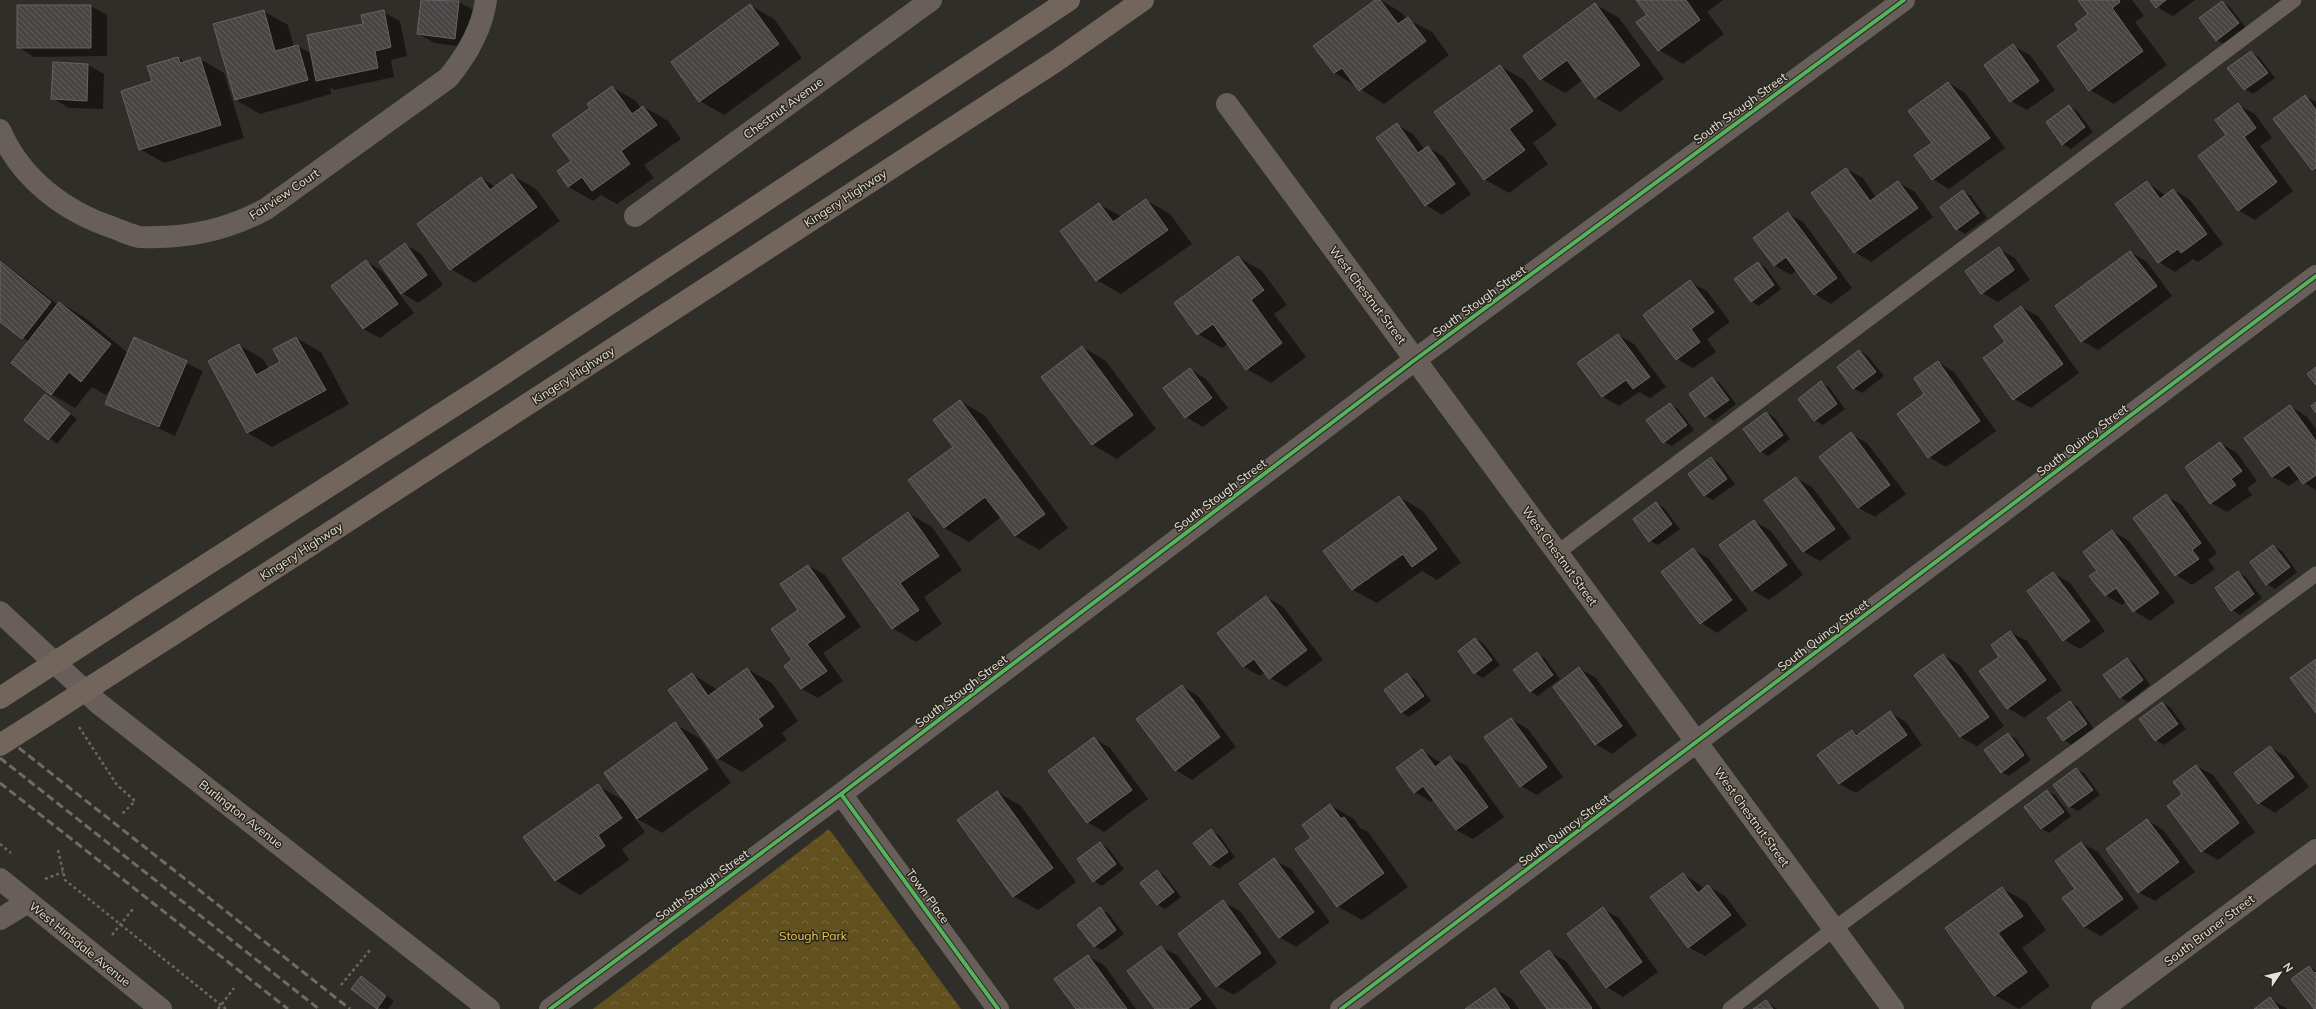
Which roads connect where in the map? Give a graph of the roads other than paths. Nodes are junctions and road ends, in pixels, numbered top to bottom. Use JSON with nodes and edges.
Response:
{"nodes":[{"id":1,"x":486,"y":0,"type":"edge"},
{"id":2,"x":931,"y":0,"type":"edge"},
{"id":3,"x":1069,"y":0,"type":"edge"},
{"id":4,"x":1143,"y":0,"type":"edge"},
{"id":5,"x":1904,"y":0,"type":"edge"},
{"id":6,"x":2294,"y":0,"type":"edge"},
{"id":7,"x":1227,"y":104,"type":"dead end"},
{"id":8,"x":0,"y":130,"type":"edge"},
{"id":9,"x":635,"y":216,"type":"dead end"},
{"id":10,"x":2316,"y":276,"type":"edge"},
{"id":11,"x":1416,"y":359,"type":"junction"},
{"id":12,"x":1557,"y":553,"type":"junction"},
{"id":13,"x":2316,"y":574,"type":"edge"},
{"id":14,"x":0,"y":612,"type":"edge"},
{"id":15,"x":0,"y":698,"type":"edge"},
{"id":16,"x":1697,"y":742,"type":"junction"},
{"id":17,"x":0,"y":745,"type":"edge"},
{"id":18,"x":841,"y":794,"type":"junction"},
{"id":19,"x":2316,"y":850,"type":"edge"},
{"id":20,"x":0,"y":879,"type":"edge"},
{"id":21,"x":28,"y":902,"type":"junction"},
{"id":22,"x":0,"y":919,"type":"edge"},
{"id":23,"x":1834,"y":929,"type":"junction"},
{"id":24,"x":161,"y":1009,"type":"edge"},
{"id":25,"x":489,"y":1009,"type":"edge"},
{"id":26,"x":550,"y":1009,"type":"edge"},
{"id":27,"x":998,"y":1009,"type":"edge"},
{"id":28,"x":1340,"y":1009,"type":"edge"},
{"id":29,"x":1730,"y":1009,"type":"edge"},
{"id":30,"x":1892,"y":1009,"type":"edge"},
{"id":31,"x":2102,"y":1009,"type":"edge"}],
"edges":[{"from":1,"to":8,"type":"street","name":"Fairview Court"},
{"from":2,"to":9,"type":"street","name":"Chestnut Avenue"},
{"from":3,"to":15,"type":"highway","bridge":true},
{"from":4,"to":17,"type":"highway","name":"Kingery Highway","bridge":true},
{"from":5,"to":11,"type":"street","name":"South Stough Street"},
{"from":6,"to":12,"type":"lane"},
{"from":7,"to":11,"type":"street","name":"West Chestnut Street"},
{"from":10,"to":16,"type":"street","name":"South Quincy Street"},
{"from":11,"to":12,"type":"street","name":"West Chestnut Street"},
{"from":11,"to":18,"type":"street","name":"South Stough Street"},
{"from":12,"to":16,"type":"street","name":"West Chestnut Street"},
{"from":13,"to":23,"type":"lane"},
{"from":14,"to":25,"type":"street","name":"Burlington Avenue"},
{"from":16,"to":23,"type":"street","name":"West Chestnut Street"},
{"from":16,"to":28,"type":"street","name":"South Quincy Street"},
{"from":18,"to":26,"type":"street","name":"South Stough Street"},
{"from":18,"to":27,"type":"street","name":"Town Place"},
{"from":19,"to":31,"type":"street","name":"South Bruner Street"},
{"from":20,"to":21,"type":"street","name":"West Hinsdale Avenue"},
{"from":21,"to":22,"type":"street"},
{"from":21,"to":24,"type":"street","name":"West Hinsdale Avenue"},
{"from":23,"to":29,"type":"lane"},
{"from":23,"to":30,"type":"street","name":"West Chestnut Street"}]}
